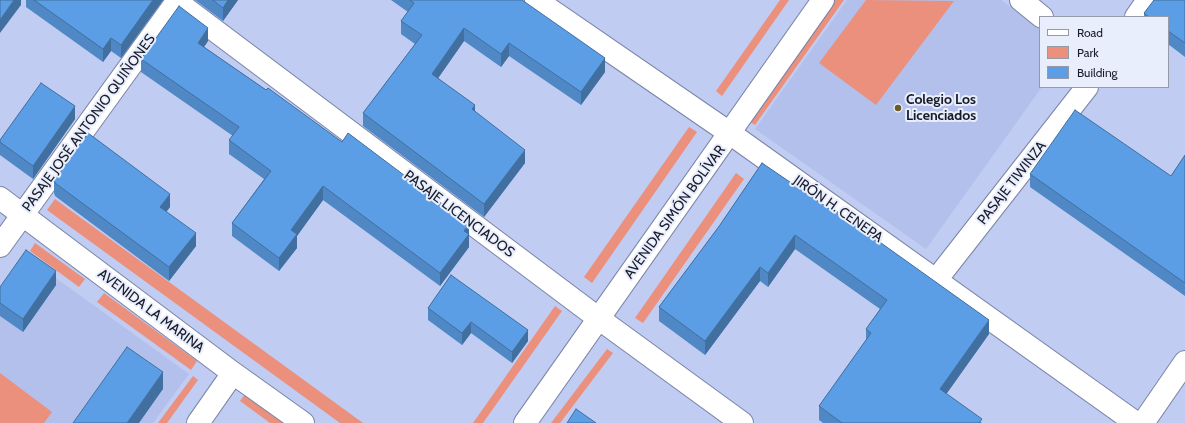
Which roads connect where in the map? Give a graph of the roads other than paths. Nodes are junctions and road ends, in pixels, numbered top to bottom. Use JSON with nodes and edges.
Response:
{"nodes":[{"id":1,"x":536,"y":0,"type":"edge"},
{"id":2,"x":823,"y":0,"type":"edge"},
{"id":3,"x":1021,"y":0,"type":"edge"},
{"id":4,"x":1148,"y":0,"type":"edge"},
{"id":5,"x":177,"y":1,"type":"edge"},
{"id":6,"x":1041,"y":16,"type":"edge"},
{"id":7,"x":1137,"y":16,"type":"edge"},
{"id":8,"x":1086,"y":88,"type":"edge"},
{"id":9,"x":731,"y":134,"type":"junction"},
{"id":10,"x":0,"y":198,"type":"edge"},
{"id":11,"x":24,"y":215,"type":"junction"},
{"id":12,"x":0,"y":246,"type":"edge"},
{"id":13,"x":936,"y":280,"type":"junction"},
{"id":14,"x":598,"y":318,"type":"junction"},
{"id":15,"x":1185,"y":362,"type":"edge"},
{"id":16,"x":232,"y":373,"type":"junction"},
{"id":17,"x":198,"y":423,"type":"edge"},
{"id":18,"x":303,"y":423,"type":"edge"},
{"id":19,"x":526,"y":423,"type":"edge"},
{"id":20,"x":742,"y":423,"type":"edge"},
{"id":21,"x":1136,"y":423,"type":"edge"},
{"id":22,"x":1143,"y":423,"type":"edge"}],
"edges":[{"from":1,"to":9,"type":"street","name":"JIRÓN H. CENEPA"},
{"from":2,"to":9,"type":"street","name":"AVENIDA SIMÓN BOLÍVAR"},
{"from":3,"to":6,"type":"street"},
{"from":4,"to":7,"type":"street"},
{"from":5,"to":11,"type":"street","name":"PASAJE JOSÉ ANTONIO QUIÑONES"},
{"from":5,"to":14,"type":"street","name":"PASAJE LICENCIADOS"},
{"from":8,"to":13,"type":"street","name":"PASAJE TIWINZA"},
{"from":9,"to":13,"type":"street","name":"JIRÓN H. CENEPA"},
{"from":9,"to":14,"type":"street","name":"AVENIDA SIMÓN BOLÍVAR"},
{"from":10,"to":11,"type":"street","name":"AVENIDA LA MARINA"},
{"from":11,"to":12,"type":"street","name":"PASAJE JOSÉ ANTONIO QUIÑONES"},
{"from":11,"to":16,"type":"street","name":"AVENIDA LA MARINA"},
{"from":13,"to":21,"type":"street","name":"JIRÓN H. CENEPA"},
{"from":14,"to":19,"type":"street","name":"AVENIDA SIMÓN BOLÍVAR"},
{"from":14,"to":20,"type":"street","name":"PASAJE LICENCIADOS"},
{"from":15,"to":22,"type":"street"},
{"from":16,"to":17,"type":"street"},
{"from":16,"to":18,"type":"street","name":"AVENIDA LA MARINA"}]}
